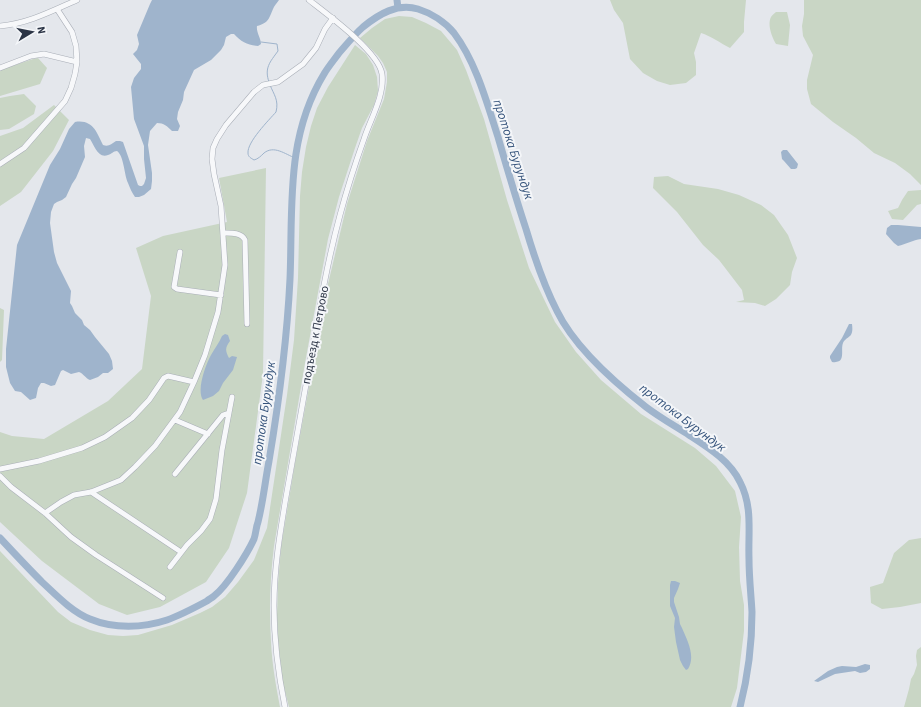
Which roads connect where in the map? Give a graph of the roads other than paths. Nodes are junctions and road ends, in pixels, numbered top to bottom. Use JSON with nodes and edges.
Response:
{"nodes":[{"id":1,"x":77,"y":0,"type":"edge"},
{"id":2,"x":309,"y":0,"type":"edge"},
{"id":3,"x":56,"y":9,"type":"junction"},
{"id":4,"x":332,"y":18,"type":"junction"},
{"id":5,"x":0,"y":26,"type":"edge"},
{"id":6,"x":76,"y":62,"type":"junction"},
{"id":7,"x":0,"y":68,"type":"edge"},
{"id":8,"x":0,"y":164,"type":"edge"},
{"id":9,"x":223,"y":233,"type":"junction"},
{"id":10,"x":180,"y":252,"type":"dead end"},
{"id":11,"x":221,"y":295,"type":"junction"},
{"id":12,"x":247,"y":324,"type":"dead end"},
{"id":13,"x":194,"y":382,"type":"junction"},
{"id":14,"x":232,"y":397,"type":"dead end"},
{"id":15,"x":229,"y":413,"type":"junction"},
{"id":16,"x":175,"y":420,"type":"junction"},
{"id":17,"x":208,"y":434,"type":"junction"},
{"id":18,"x":0,"y":469,"type":"edge"},
{"id":19,"x":175,"y":474,"type":"dead end"},
{"id":20,"x":0,"y":476,"type":"edge"},
{"id":21,"x":91,"y":492,"type":"junction"},
{"id":22,"x":45,"y":513,"type":"junction"},
{"id":23,"x":181,"y":552,"type":"junction"},
{"id":24,"x":170,"y":567,"type":"dead end"},
{"id":25,"x":163,"y":598,"type":"dead end"},
{"id":26,"x":285,"y":707,"type":"edge"}],
"edges":[{"from":1,"to":3,"type":"street"},
{"from":2,"to":4,"type":"street","name":"подъезд к Петрово"},
{"from":3,"to":5,"type":"street"},
{"from":3,"to":6,"type":"street"},
{"from":4,"to":9,"type":"street"},
{"from":4,"to":26,"type":"street","name":"подъезд к Петрово"},
{"from":6,"to":7,"type":"street"},
{"from":6,"to":8,"type":"street"},
{"from":9,"to":11,"type":"street"},
{"from":9,"to":12,"type":"street"},
{"from":10,"to":11,"type":"street"},
{"from":11,"to":13,"type":"street"},
{"from":13,"to":16,"type":"street"},
{"from":13,"to":18,"type":"street"},
{"from":14,"to":15,"type":"street"},
{"from":15,"to":17,"type":"street"},
{"from":15,"to":23,"type":"street"},
{"from":16,"to":17,"type":"street"},
{"from":16,"to":21,"type":"street"},
{"from":17,"to":19,"type":"street"},
{"from":20,"to":22,"type":"street"},
{"from":21,"to":22,"type":"street"},
{"from":21,"to":23,"type":"street"},
{"from":22,"to":25,"type":"street"},
{"from":23,"to":24,"type":"street"}]}
